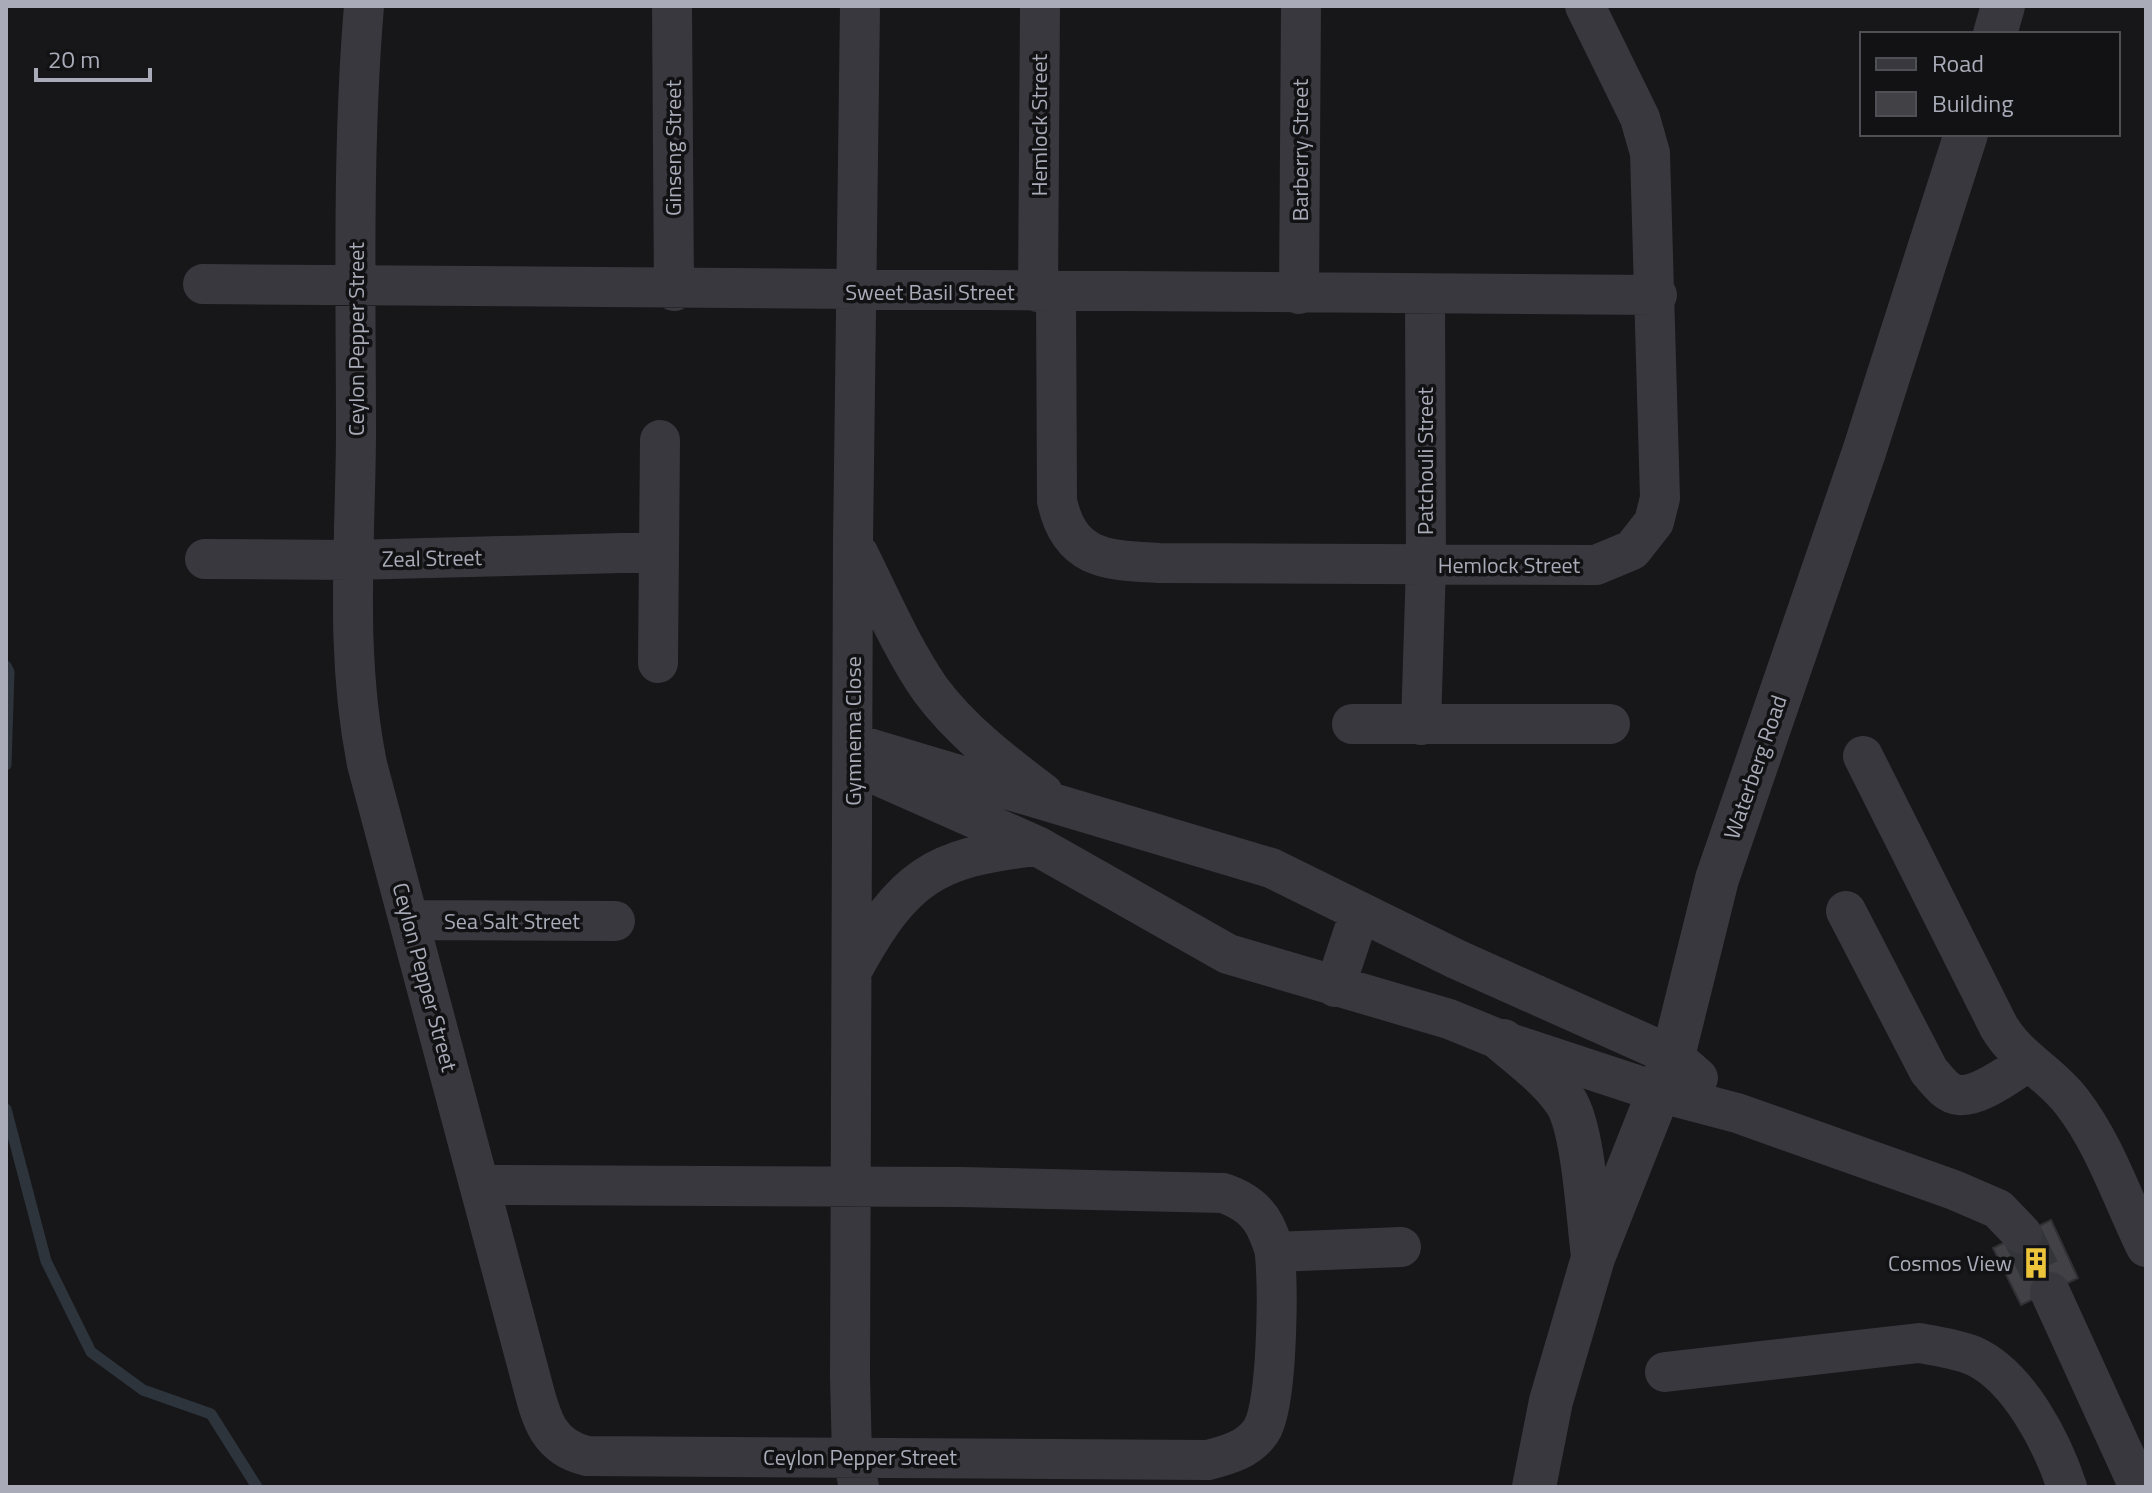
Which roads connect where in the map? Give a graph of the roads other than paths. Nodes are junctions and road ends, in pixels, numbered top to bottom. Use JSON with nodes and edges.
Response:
{"nodes":[{"id":1,"x":364,"y":6,"type":"edge"},
{"id":2,"x":672,"y":6,"type":"edge"},
{"id":3,"x":860,"y":6,"type":"edge"},
{"id":4,"x":1040,"y":6,"type":"edge"},
{"id":5,"x":1301,"y":6,"type":"edge"},
{"id":6,"x":1585,"y":6,"type":"edge"},
{"id":7,"x":2003,"y":6,"type":"edge"},
{"id":8,"x":1996,"y":32,"type":"edge"},
{"id":9,"x":1965,"y":136,"type":"edge"},
{"id":10,"x":203,"y":284,"type":"dead end"},
{"id":11,"x":356,"y":287,"type":"junction"},
{"id":12,"x":674,"y":291,"type":"junction"},
{"id":13,"x":856,"y":291,"type":"junction"},
{"id":14,"x":1047,"y":292,"type":"junction"},
{"id":15,"x":1299,"y":294,"type":"junction"},
{"id":16,"x":1425,"y":294,"type":"junction"},
{"id":17,"x":1657,"y":295,"type":"junction"},
{"id":18,"x":660,"y":440,"type":"dead end"},
{"id":19,"x":853,"y":542,"type":"junction"},
{"id":20,"x":659,"y":552,"type":"junction"},
{"id":21,"x":205,"y":559,"type":"dead end"},
{"id":22,"x":351,"y":560,"type":"junction"},
{"id":23,"x":1426,"y":565,"type":"junction"},
{"id":24,"x":658,"y":663,"type":"dead end"},
{"id":25,"x":1352,"y":724,"type":"dead end"},
{"id":26,"x":1610,"y":724,"type":"dead end"},
{"id":27,"x":1421,"y":725,"type":"junction"},
{"id":28,"x":854,"y":754,"type":"junction"},
{"id":29,"x":1863,"y":756,"type":"dead end"},
{"id":30,"x":1062,"y":807,"type":"junction"},
{"id":31,"x":1037,"y":846,"type":"junction"},
{"id":32,"x":1846,"y":911,"type":"dead end"},
{"id":33,"x":1360,"y":912,"type":"junction"},
{"id":34,"x":410,"y":920,"type":"junction"},
{"id":35,"x":615,"y":921,"type":"dead end"},
{"id":36,"x":852,"y":972,"type":"junction"},
{"id":37,"x":1335,"y":987,"type":"junction"},
{"id":38,"x":1503,"y":1041,"type":"junction"},
{"id":39,"x":2028,"y":1062,"type":"junction"},
{"id":40,"x":1667,"y":1074,"type":"junction"},
{"id":41,"x":481,"y":1185,"type":"junction"},
{"id":42,"x":851,"y":1188,"type":"junction"},
{"id":43,"x":2022,"y":1234,"type":"tunnel mouth"},
{"id":44,"x":1401,"y":1247,"type":"dead end"},
{"id":45,"x":2146,"y":1247,"type":"edge"},
{"id":46,"x":1275,"y":1252,"type":"junction"},
{"id":47,"x":1593,"y":1258,"type":"junction"},
{"id":48,"x":2050,"y":1292,"type":"tunnel mouth"},
{"id":49,"x":1665,"y":1372,"type":"dead end"},
{"id":50,"x":1551,"y":1401,"type":"junction"},
{"id":51,"x":856,"y":1471,"type":"edge"},
{"id":52,"x":653,"y":1472,"type":"edge"},
{"id":53,"x":1217,"y":1472,"type":"edge"},
{"id":54,"x":1049,"y":1473,"type":"edge"},
{"id":55,"x":1503,"y":1487,"type":"edge"},
{"id":56,"x":1534,"y":1487,"type":"edge"},
{"id":57,"x":2067,"y":1487,"type":"edge"},
{"id":58,"x":2139,"y":1487,"type":"edge"}],
"edges":[{"from":1,"to":11,"type":"street","name":"Ceylon Pepper Street"},
{"from":2,"to":12,"type":"street","name":"Ginseng Street"},
{"from":3,"to":13,"type":"street","name":"Gymnema Close"},
{"from":4,"to":14,"type":"street","name":"Hemlock Street"},
{"from":5,"to":15,"type":"street","name":"Barberry Street"},
{"from":6,"to":17,"type":"street","name":"Hemlock Street"},
{"from":7,"to":8,"type":"street"},
{"from":9,"to":40,"type":"street","name":"Waterberg Road"},
{"from":10,"to":11,"type":"street","name":"Sweet Basil Street"},
{"from":11,"to":12,"type":"street","name":"Sweet Basil Street"},
{"from":11,"to":22,"type":"street","name":"Ceylon Pepper Street"},
{"from":12,"to":13,"type":"street","name":"Sweet Basil Street"},
{"from":13,"to":14,"type":"street","name":"Sweet Basil Street"},
{"from":13,"to":19,"type":"street","name":"Gymnema Close"},
{"from":14,"to":15,"type":"street","name":"Sweet Basil Street"},
{"from":14,"to":23,"type":"street","name":"Hemlock Street"},
{"from":15,"to":16,"type":"street","name":"Sweet Basil Street"},
{"from":16,"to":17,"type":"street","name":"Sweet Basil Street"},
{"from":16,"to":23,"type":"street","name":"Patchouli Street"},
{"from":17,"to":23,"type":"street","name":"Hemlock Street"},
{"from":18,"to":20,"type":"street"},
{"from":19,"to":28,"type":"street","name":"Gymnema Close"},
{"from":19,"to":30,"type":"street"},
{"from":20,"to":22,"type":"street","name":"Zeal Street"},
{"from":20,"to":24,"type":"street"},
{"from":21,"to":22,"type":"street","name":"Zeal Street"},
{"from":22,"to":34,"type":"street","name":"Ceylon Pepper Street"},
{"from":23,"to":27,"type":"street","name":"Patchouli Street"},
{"from":25,"to":27,"type":"street"},
{"from":26,"to":27,"type":"street"},
{"from":28,"to":30,"type":"street"},
{"from":28,"to":31,"type":"street"},
{"from":28,"to":36,"type":"street","name":"Gymnema Close"},
{"from":29,"to":39,"type":"street"},
{"from":30,"to":33,"type":"street"},
{"from":31,"to":36,"type":"street"},
{"from":31,"to":37,"type":"street"},
{"from":32,"to":39,"type":"street"},
{"from":33,"to":37,"type":"street"},
{"from":33,"to":40,"type":"street"},
{"from":34,"to":35,"type":"street","name":"Sea Salt Street"},
{"from":34,"to":41,"type":"street","name":"Ceylon Pepper Street"},
{"from":36,"to":42,"type":"street","name":"Gymnema Close"},
{"from":37,"to":38,"type":"street"},
{"from":38,"to":40,"type":"street"},
{"from":38,"to":47,"type":"street"},
{"from":39,"to":45,"type":"street"},
{"from":40,"to":43,"type":"street"},
{"from":40,"to":47,"type":"street","name":"Waterberg Road"},
{"from":41,"to":42,"type":"street","name":"Ceylon Pepper Street"},
{"from":41,"to":52,"type":"street","name":"Ceylon Pepper Street"},
{"from":42,"to":46,"type":"street","name":"Ceylon Pepper Street"},
{"from":42,"to":51,"type":"street","name":"Gymnema Close"},
{"from":44,"to":46,"type":"street"},
{"from":46,"to":53,"type":"street","name":"Ceylon Pepper Street"},
{"from":47,"to":50,"type":"street","name":"Waterberg Road"},
{"from":48,"to":58,"type":"street"},
{"from":49,"to":57,"type":"street"},
{"from":50,"to":55,"type":"street","name":"Waterberg Road"},
{"from":50,"to":56,"type":"street","name":"Waterberg Road"},
{"from":51,"to":52,"type":"street","name":"Ceylon Pepper Street"},
{"from":51,"to":54,"type":"street","name":"Ceylon Pepper Street"},
{"from":53,"to":54,"type":"street","name":"Ceylon Pepper Street"}]}
